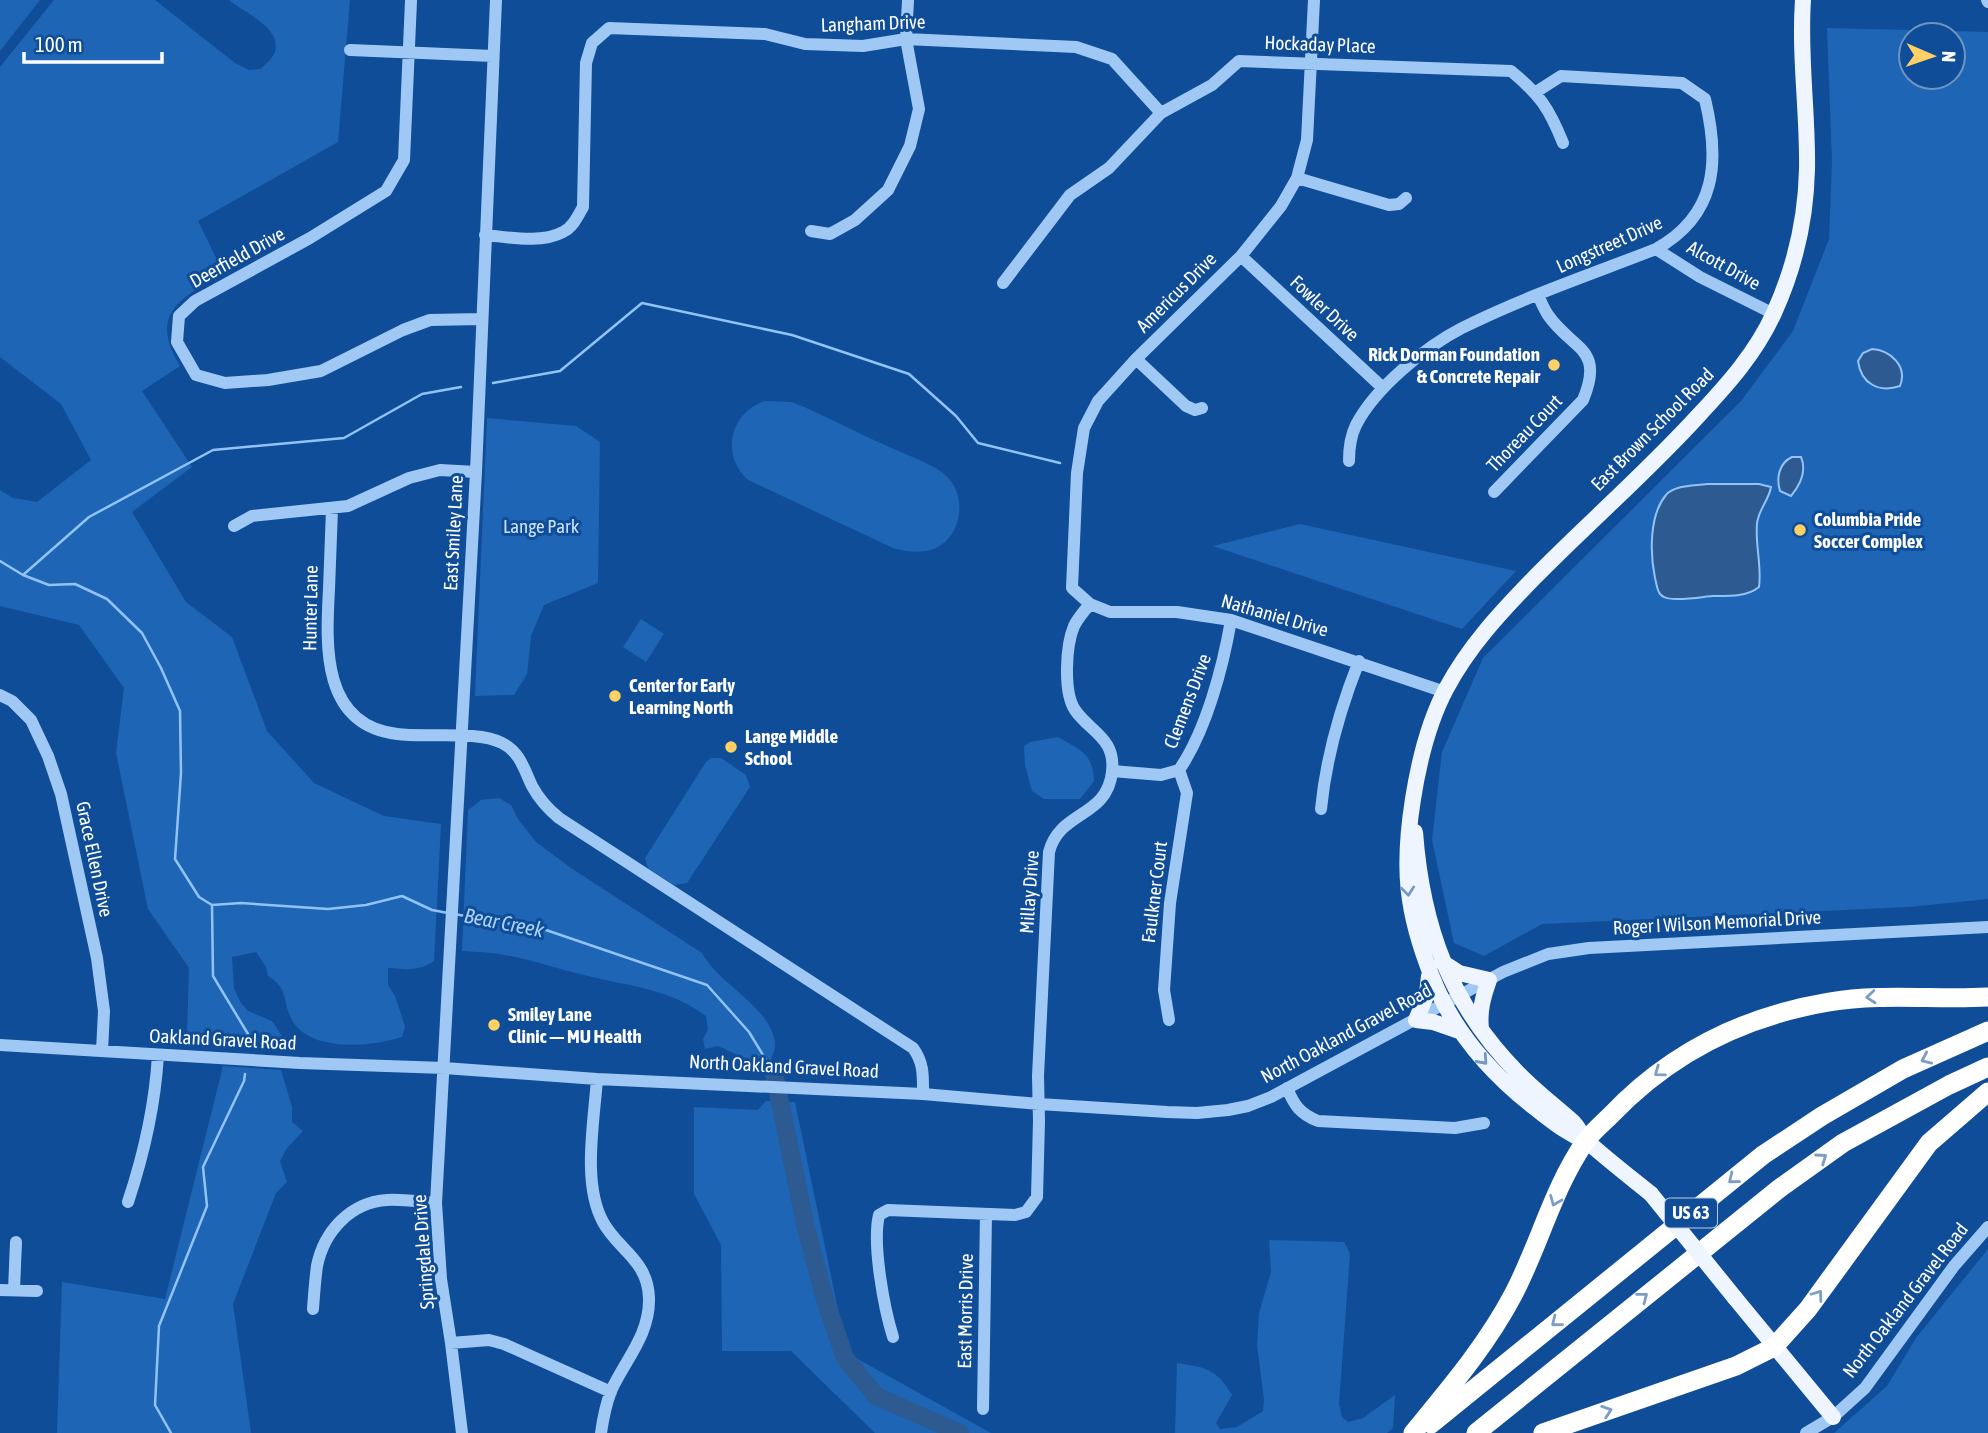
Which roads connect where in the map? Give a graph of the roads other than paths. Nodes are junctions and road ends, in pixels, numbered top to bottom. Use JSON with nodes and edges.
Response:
{"nodes":[{"id":1,"x":496,"y":0,"type":"edge"},
{"id":2,"x":908,"y":0,"type":"edge"},
{"id":3,"x":1314,"y":0,"type":"edge"},
{"id":4,"x":1803,"y":0,"type":"edge"},
{"id":5,"x":411,"y":1,"type":"edge"},
{"id":6,"x":906,"y":39,"type":"junction"},
{"id":7,"x":350,"y":50,"type":"dead end"},
{"id":8,"x":409,"y":54,"type":"junction"},
{"id":9,"x":493,"y":56,"type":"junction"},
{"id":10,"x":1310,"y":62,"type":"junction"},
{"id":11,"x":1536,"y":92,"type":"junction"},
{"id":12,"x":1161,"y":113,"type":"junction"},
{"id":13,"x":1563,"y":143,"type":"dead end"},
{"id":14,"x":1297,"y":178,"type":"junction"},
{"id":15,"x":1406,"y":198,"type":"dead end"},
{"id":16,"x":811,"y":231,"type":"dead end"},
{"id":17,"x":485,"y":235,"type":"junction"},
{"id":18,"x":1656,"y":249,"type":"junction"},
{"id":19,"x":1241,"y":256,"type":"junction"},
{"id":20,"x":1003,"y":283,"type":"dead end"},
{"id":21,"x":1538,"y":295,"type":"junction"},
{"id":22,"x":1774,"y":314,"type":"junction"},
{"id":23,"x":481,"y":319,"type":"junction"},
{"id":24,"x":1136,"y":359,"type":"junction"},
{"id":25,"x":1383,"y":388,"type":"junction"},
{"id":26,"x":1202,"y":408,"type":"dead end"},
{"id":27,"x":1349,"y":461,"type":"dead end"},
{"id":28,"x":475,"y":472,"type":"junction"},
{"id":29,"x":1494,"y":492,"type":"dead end"},
{"id":30,"x":332,"y":509,"type":"junction"},
{"id":31,"x":234,"y":526,"type":"dead end"},
{"id":32,"x":1090,"y":604,"type":"junction"},
{"id":33,"x":1231,"y":620,"type":"junction"},
{"id":34,"x":1359,"y":661,"type":"junction"},
{"id":35,"x":1445,"y":692,"type":"junction"},
{"id":36,"x":0,"y":695,"type":"edge"},
{"id":37,"x":460,"y":737,"type":"junction"},
{"id":38,"x":1179,"y":770,"type":"junction"},
{"id":39,"x":1112,"y":771,"type":"junction"},
{"id":40,"x":1321,"y":809,"type":"dead end"},
{"id":41,"x":1988,"y":927,"type":"edge"},
{"id":42,"x":1436,"y":967,"type":"junction"},
{"id":43,"x":1489,"y":980,"type":"junction"},
{"id":44,"x":1459,"y":997,"type":"junction"},
{"id":45,"x":1988,"y":997,"type":"edge"},
{"id":46,"x":1444,"y":1005,"type":"junction"},
{"id":47,"x":1169,"y":1020,"type":"dead end"},
{"id":48,"x":1416,"y":1020,"type":"junction"},
{"id":49,"x":1481,"y":1030,"type":"junction"},
{"id":50,"x":1460,"y":1031,"type":"junction"},
{"id":51,"x":1988,"y":1031,"type":"edge"},
{"id":52,"x":0,"y":1045,"type":"edge"},
{"id":53,"x":102,"y":1051,"type":"junction"},
{"id":54,"x":158,"y":1055,"type":"junction"},
{"id":55,"x":1988,"y":1067,"type":"edge"},
{"id":56,"x":444,"y":1068,"type":"junction"},
{"id":57,"x":597,"y":1079,"type":"junction"},
{"id":58,"x":1287,"y":1088,"type":"junction"},
{"id":59,"x":1988,"y":1092,"type":"edge"},
{"id":60,"x":923,"y":1094,"type":"junction"},
{"id":61,"x":1038,"y":1104,"type":"junction"},
{"id":62,"x":1484,"y":1124,"type":"dead end"},
{"id":63,"x":1586,"y":1141,"type":"junction"},
{"id":64,"x":128,"y":1202,"type":"dead end"},
{"id":65,"x":436,"y":1203,"type":"junction"},
{"id":66,"x":986,"y":1214,"type":"junction"},
{"id":67,"x":1988,"y":1227,"type":"edge"},
{"id":68,"x":16,"y":1242,"type":"dead end"},
{"id":69,"x":0,"y":1290,"type":"edge"},
{"id":70,"x":14,"y":1290,"type":"junction"},
{"id":71,"x":37,"y":1292,"type":"dead end"},
{"id":72,"x":313,"y":1309,"type":"dead end"},
{"id":73,"x":893,"y":1337,"type":"dead end"},
{"id":74,"x":451,"y":1343,"type":"junction"},
{"id":75,"x":1774,"y":1347,"type":"junction"},
{"id":76,"x":611,"y":1392,"type":"junction"},
{"id":77,"x":983,"y":1409,"type":"dead end"},
{"id":78,"x":1833,"y":1417,"type":"junction"},
{"id":79,"x":461,"y":1433,"type":"edge"},
{"id":80,"x":601,"y":1433,"type":"edge"},
{"id":81,"x":1413,"y":1433,"type":"edge"},
{"id":82,"x":1420,"y":1433,"type":"edge"},
{"id":83,"x":1476,"y":1433,"type":"edge"},
{"id":84,"x":1543,"y":1433,"type":"edge"},
{"id":85,"x":1805,"y":1433,"type":"edge"}],
"edges":[{"from":1,"to":9,"type":"street","name":"East Smiley Lane"},
{"from":2,"to":6,"type":"street"},
{"from":3,"to":10,"type":"street","name":"Americus Drive"},
{"from":4,"to":22,"type":"main road","name":"East Brown School Road"},
{"from":5,"to":8,"type":"street","name":"Deerfield Drive"},
{"from":6,"to":12,"type":"street","name":"Langham Drive"},
{"from":6,"to":16,"type":"street"},
{"from":6,"to":17,"type":"street","name":"Langham Drive"},
{"from":7,"to":8,"type":"street"},
{"from":8,"to":9,"type":"street"},
{"from":8,"to":23,"type":"street","name":"Deerfield Drive"},
{"from":9,"to":17,"type":"street","name":"East Smiley Lane"},
{"from":10,"to":11,"type":"street","name":"Hockaday Place"},
{"from":10,"to":12,"type":"street","name":"Hockaday Place"},
{"from":10,"to":14,"type":"street","name":"Americus Drive"},
{"from":11,"to":13,"type":"street","name":"Hockaday Place"},
{"from":11,"to":18,"type":"street","name":"Longstreet Drive"},
{"from":12,"to":20,"type":"street","name":"Hockaday Place"},
{"from":14,"to":15,"type":"street"},
{"from":14,"to":19,"type":"street","name":"Americus Drive"},
{"from":17,"to":23,"type":"street","name":"East Smiley Lane"},
{"from":18,"to":21,"type":"street","name":"Longstreet Drive"},
{"from":18,"to":22,"type":"street","name":"Alcott Drive"},
{"from":19,"to":24,"type":"street","name":"Americus Drive"},
{"from":19,"to":25,"type":"street","name":"Fowler Drive"},
{"from":21,"to":25,"type":"street","name":"Longstreet Drive"},
{"from":21,"to":29,"type":"street","name":"Thoreau Court"},
{"from":22,"to":35,"type":"main road","name":"East Brown School Road"},
{"from":23,"to":28,"type":"street","name":"East Smiley Lane"},
{"from":24,"to":26,"type":"street"},
{"from":24,"to":32,"type":"street","name":"Americus Drive"},
{"from":25,"to":27,"type":"street","name":"Longstreet Drive"},
{"from":28,"to":30,"type":"street"},
{"from":28,"to":37,"type":"street","name":"East Smiley Lane"},
{"from":30,"to":31,"type":"street"},
{"from":30,"to":37,"type":"street","name":"Hunter Lane"},
{"from":32,"to":33,"type":"street","name":"Nathaniel Drive"},
{"from":32,"to":39,"type":"street"},
{"from":33,"to":34,"type":"street","name":"Nathaniel Drive"},
{"from":33,"to":38,"type":"street","name":"Clemens Drive"},
{"from":34,"to":35,"type":"street","name":"Nathaniel Drive"},
{"from":34,"to":40,"type":"street"},
{"from":35,"to":42,"type":"main road","name":"East Brown School Road"},
{"from":36,"to":53,"type":"street","name":"Grace Ellen Drive"},
{"from":37,"to":56,"type":"street","name":"East Smiley Lane"},
{"from":37,"to":60,"type":"street","name":"Hunter Lane"},
{"from":38,"to":39,"type":"street","name":"Clemens Drive"},
{"from":38,"to":47,"type":"street","name":"Faulkner Court"},
{"from":39,"to":61,"type":"street","name":"Millay Drive"},
{"from":41,"to":43,"type":"street","name":"Roger I Wilson Memorial Drive"},
{"from":42,"to":43,"type":"main road"},
{"from":42,"to":44,"type":"main road","name":"East Brown School Road"},
{"from":42,"to":46,"type":"main road","name":"East Brown School Road"},
{"from":42,"to":48,"type":"main road"},
{"from":43,"to":44,"type":"street","name":"Roger I Wilson Memorial Drive"},
{"from":43,"to":49,"type":"main road"},
{"from":44,"to":46,"type":"street","name":"North Oakland Gravel Road"},
{"from":44,"to":49,"type":"main road","name":"North Oakland Gravel Road"},
{"from":45,"to":63,"type":"highway","one_way":true},
{"from":46,"to":48,"type":"street","name":"North Oakland Gravel Road"},
{"from":46,"to":50,"type":"main road","name":"East Brown School Road"},
{"from":48,"to":50,"type":"main road"},
{"from":48,"to":58,"type":"street","name":"North Oakland Gravel Road"},
{"from":49,"to":63,"type":"main road","name":"North Oakland Gravel Road"},
{"from":50,"to":63,"type":"main road","name":"East Brown School Road","one_way":true},
{"from":51,"to":82,"type":"highway","number":"US 63","one_way":true},
{"from":52,"to":53,"type":"street","name":"Oakland Gravel Road"},
{"from":53,"to":54,"type":"street","name":"Oakland Gravel Road"},
{"from":54,"to":56,"type":"street","name":"Oakland Gravel Road"},
{"from":54,"to":64,"type":"street"},
{"from":83,"to":55,"type":"highway","number":"US 63","one_way":true},
{"from":56,"to":57,"type":"street","name":"North Oakland Gravel Road"},
{"from":56,"to":65,"type":"street","name":"Springdale Drive"},
{"from":57,"to":60,"type":"street","name":"North Oakland Gravel Road"},
{"from":57,"to":76,"type":"street"},
{"from":58,"to":61,"type":"street","name":"North Oakland Gravel Road"},
{"from":58,"to":62,"type":"street"},
{"from":75,"to":59,"type":"highway","one_way":true},
{"from":60,"to":61,"type":"street","name":"North Oakland Gravel Road"},
{"from":61,"to":66,"type":"street","name":"Millay Drive"},
{"from":63,"to":75,"type":"main road","name":"North Oakland Gravel Road","bridge":true},
{"from":63,"to":81,"type":"highway","one_way":true},
{"from":65,"to":72,"type":"street"},
{"from":65,"to":74,"type":"street","name":"Springdale Drive"},
{"from":66,"to":73,"type":"street"},
{"from":66,"to":77,"type":"street","name":"East Morris Drive"},
{"from":67,"to":78,"type":"street","name":"North Oakland Gravel Road"},
{"from":68,"to":70,"type":"street"},
{"from":69,"to":70,"type":"street"},
{"from":70,"to":71,"type":"street"},
{"from":74,"to":76,"type":"street"},
{"from":74,"to":79,"type":"street","name":"Springdale Drive"},
{"from":75,"to":78,"type":"main road","name":"North Oakland Gravel Road"},
{"from":84,"to":75,"type":"highway","one_way":true},
{"from":76,"to":80,"type":"street"},
{"from":78,"to":85,"type":"street"}]}
